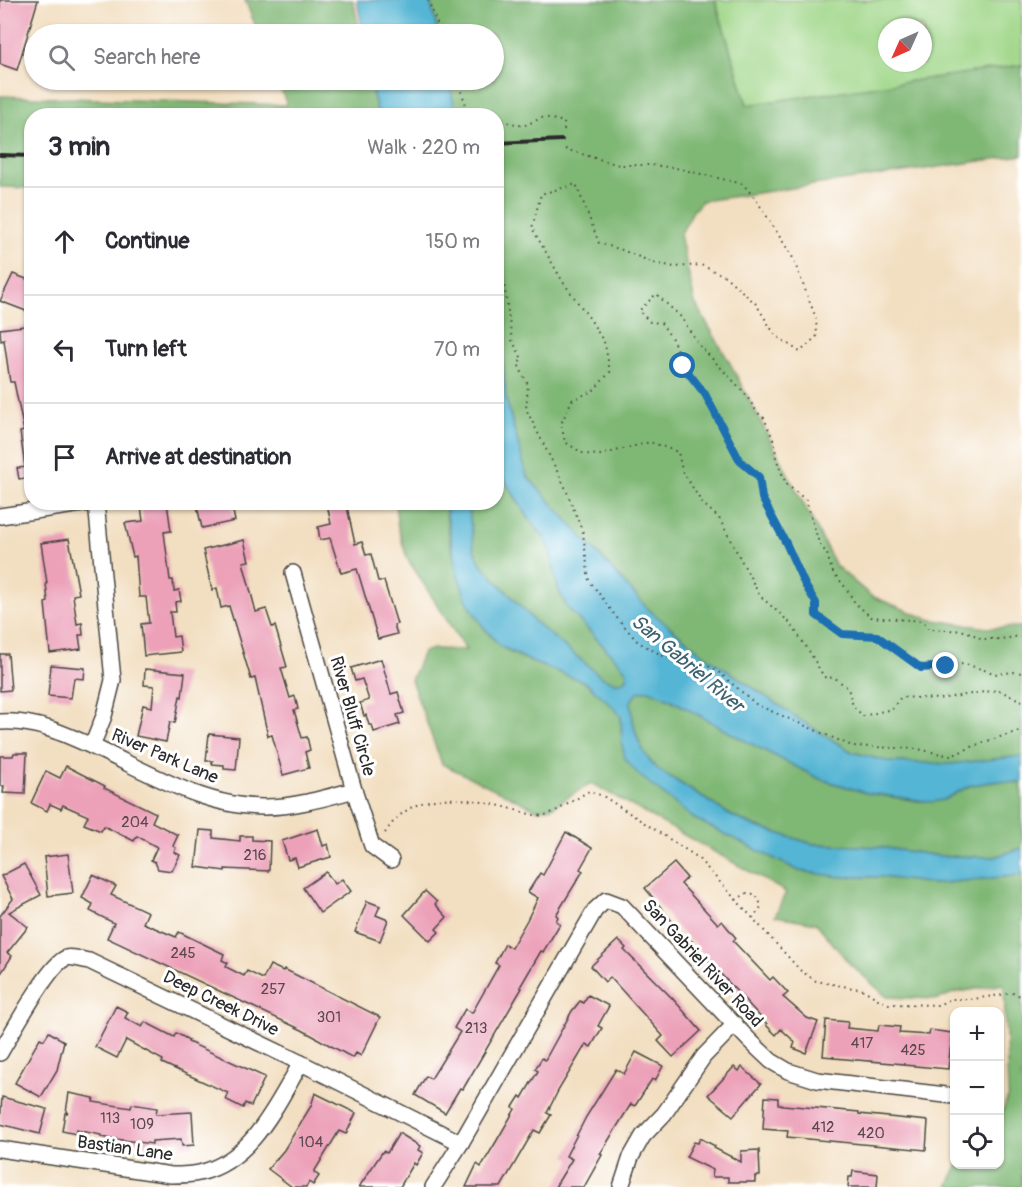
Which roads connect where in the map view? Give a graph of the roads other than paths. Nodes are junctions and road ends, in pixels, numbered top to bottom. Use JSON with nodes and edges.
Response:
{"nodes":[{"id":1,"x":41,"y":510,"type":"edge"},
{"id":2,"x":97,"y":510,"type":"edge"},
{"id":3,"x":0,"y":516,"type":"edge"},
{"id":4,"x":293,"y":573,"type":"dead end"},
{"id":5,"x":0,"y":722,"type":"edge"},
{"id":6,"x":92,"y":746,"type":"junction"},
{"id":7,"x":354,"y":790,"type":"junction"},
{"id":8,"x":391,"y":860,"type":"dead end"},
{"id":9,"x":735,"y":1024,"type":"junction"},
{"id":10,"x":0,"y":1053,"type":"edge"},
{"id":11,"x":301,"y":1063,"type":"junction"},
{"id":12,"x":950,"y":1096,"type":"edge"},
{"id":13,"x":461,"y":1143,"type":"junction"},
{"id":14,"x":0,"y":1149,"type":"edge"},
{"id":15,"x":627,"y":1185,"type":"edge"},
{"id":16,"x":433,"y":1187,"type":"edge"}],
"edges":[{"from":1,"to":3,"type":"street"},
{"from":2,"to":6,"type":"street"},
{"from":4,"to":7,"type":"street","name":"River Bluff Circle"},
{"from":5,"to":6,"type":"street","name":"River Park Lane"},
{"from":6,"to":7,"type":"street","name":"River Park Lane"},
{"from":7,"to":8,"type":"street","name":"River Bluff Circle"},
{"from":9,"to":12,"type":"street","name":"San Gabriel River Road"},
{"from":9,"to":13,"type":"street","name":"San Gabriel River Road"},
{"from":9,"to":15,"type":"street"},
{"from":10,"to":11,"type":"street","name":"Deep Creek Drive"},
{"from":11,"to":13,"type":"street","name":"Deep Creek Drive"},
{"from":11,"to":14,"type":"street","name":"Bastian Lane"},
{"from":13,"to":16,"type":"street","name":"San Gabriel River Road"}]}
